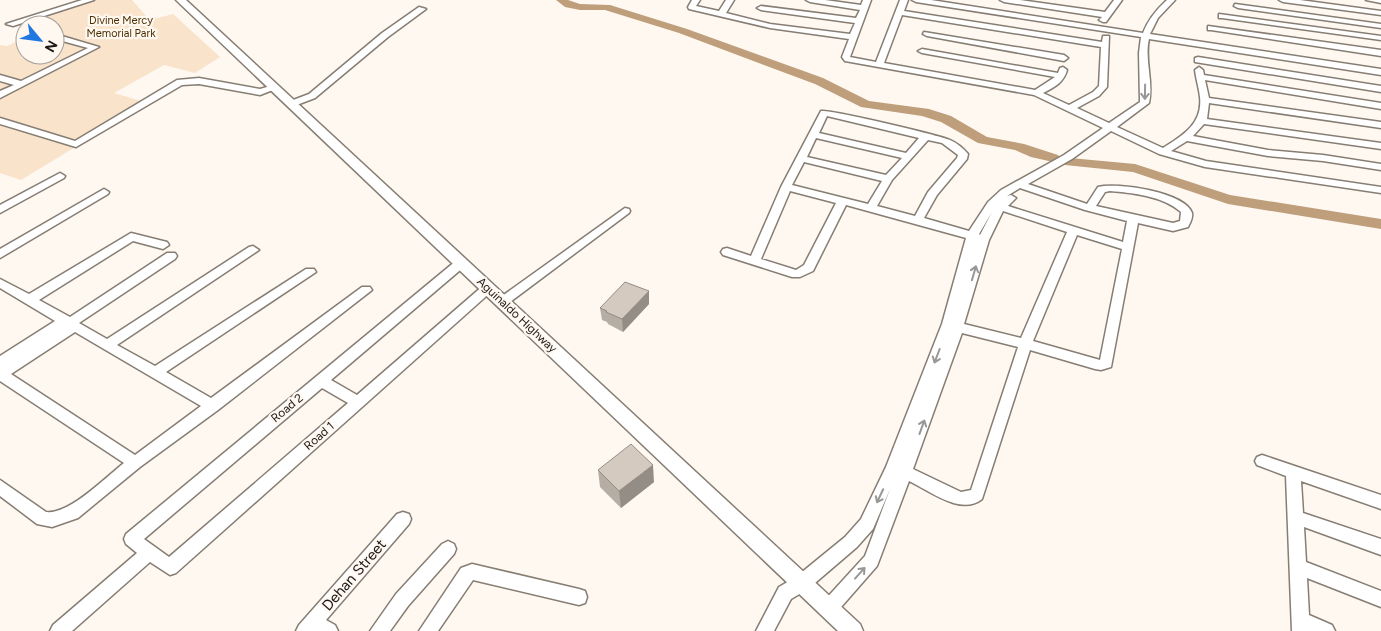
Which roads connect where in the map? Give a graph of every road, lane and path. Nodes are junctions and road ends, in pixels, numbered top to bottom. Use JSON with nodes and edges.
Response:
{"nodes":[{"id":1,"x":90,"y":0,"type":"edge"},
{"id":2,"x":181,"y":0,"type":"edge"},
{"id":3,"x":696,"y":0,"type":"edge"},
{"id":4,"x":730,"y":0,"type":"edge"},
{"id":5,"x":765,"y":0,"type":"edge"},
{"id":6,"x":810,"y":0,"type":"edge"},
{"id":7,"x":904,"y":0,"type":"edge"},
{"id":8,"x":916,"y":0,"type":"edge"},
{"id":9,"x":1004,"y":0,"type":"edge"},
{"id":10,"x":1171,"y":0,"type":"edge"},
{"id":11,"x":1180,"y":0,"type":"edge"},
{"id":12,"x":1248,"y":0,"type":"edge"},
{"id":13,"x":1283,"y":0,"type":"edge"},
{"id":14,"x":1370,"y":0,"type":"edge"},
{"id":15,"x":1114,"y":1,"type":"edge"},
{"id":16,"x":1381,"y":1,"type":"edge"},
{"id":17,"x":866,"y":4,"type":"edge"},
{"id":18,"x":1238,"y":6,"type":"junction"},
{"id":19,"x":422,"y":8,"type":"dead end"},
{"id":20,"x":761,"y":8,"type":"junction"},
{"id":21,"x":898,"y":12,"type":"junction"},
{"id":22,"x":1381,"y":12,"type":"edge"},
{"id":23,"x":721,"y":14,"type":"junction"},
{"id":24,"x":1107,"y":15,"type":"junction"},
{"id":25,"x":1222,"y":16,"type":"junction"},
{"id":26,"x":936,"y":18,"type":"junction"},
{"id":27,"x":859,"y":21,"type":"junction"},
{"id":28,"x":0,"y":22,"type":"edge"},
{"id":29,"x":752,"y":22,"type":"junction"},
{"id":30,"x":10,"y":24,"type":"junction"},
{"id":31,"x":15,"y":25,"type":"edge"},
{"id":32,"x":1381,"y":26,"type":"edge"},
{"id":33,"x":1211,"y":28,"type":"junction"},
{"id":34,"x":1102,"y":30,"type":"junction"},
{"id":35,"x":928,"y":34,"type":"junction"},
{"id":36,"x":1148,"y":36,"type":"junction"},
{"id":37,"x":853,"y":37,"type":"junction"},
{"id":38,"x":1381,"y":38,"type":"edge"},
{"id":39,"x":65,"y":39,"type":"edge"},
{"id":40,"x":1068,"y":40,"type":"junction"},
{"id":41,"x":1199,"y":44,"type":"junction"},
{"id":42,"x":1106,"y":45,"type":"junction"},
{"id":43,"x":1381,"y":53,"type":"edge"},
{"id":44,"x":1064,"y":58,"type":"junction"},
{"id":45,"x":1198,"y":60,"type":"junction"},
{"id":46,"x":919,"y":61,"type":"junction"},
{"id":47,"x":65,"y":62,"type":"edge"},
{"id":48,"x":59,"y":65,"type":"edge"},
{"id":49,"x":878,"y":65,"type":"junction"},
{"id":50,"x":1381,"y":72,"type":"edge"},
{"id":51,"x":1062,"y":76,"type":"junction"},
{"id":52,"x":1200,"y":77,"type":"junction"},
{"id":53,"x":0,"y":78,"type":"edge"},
{"id":54,"x":22,"y":84,"type":"junction"},
{"id":55,"x":274,"y":88,"type":"junction"},
{"id":56,"x":1381,"y":89,"type":"edge"},
{"id":57,"x":1036,"y":93,"type":"junction"},
{"id":58,"x":0,"y":95,"type":"edge"},
{"id":59,"x":1205,"y":100,"type":"junction"},
{"id":60,"x":291,"y":104,"type":"junction"},
{"id":61,"x":1381,"y":106,"type":"edge"},
{"id":62,"x":1069,"y":109,"type":"junction"},
{"id":63,"x":1203,"y":120,"type":"junction"},
{"id":64,"x":0,"y":121,"type":"edge"},
{"id":65,"x":1381,"y":124,"type":"edge"},
{"id":66,"x":1113,"y":130,"type":"junction"},
{"id":67,"x":812,"y":134,"type":"junction"},
{"id":68,"x":926,"y":136,"type":"junction"},
{"id":69,"x":1187,"y":138,"type":"junction"},
{"id":70,"x":1381,"y":146,"type":"edge"},
{"id":71,"x":1163,"y":152,"type":"junction"},
{"id":72,"x":908,"y":156,"type":"junction"},
{"id":73,"x":800,"y":158,"type":"junction"},
{"id":74,"x":1381,"y":167,"type":"edge"},
{"id":75,"x":60,"y":176,"type":"dead end"},
{"id":76,"x":888,"y":179,"type":"junction"},
{"id":77,"x":1023,"y":185,"type":"junction"},
{"id":78,"x":786,"y":187,"type":"junction"},
{"id":79,"x":1381,"y":190,"type":"edge"},
{"id":80,"x":104,"y":192,"type":"dead end"},
{"id":81,"x":843,"y":200,"type":"junction"},
{"id":82,"x":996,"y":205,"type":"junction"},
{"id":83,"x":871,"y":208,"type":"junction"},
{"id":84,"x":1089,"y":208,"type":"junction"},
{"id":85,"x":0,"y":210,"type":"edge"},
{"id":86,"x":625,"y":211,"type":"dead end"},
{"id":87,"x":1133,"y":219,"type":"junction"},
{"id":88,"x":918,"y":220,"type":"junction"},
{"id":89,"x":1073,"y":230,"type":"junction"},
{"id":90,"x":978,"y":238,"type":"junction"},
{"id":91,"x":162,"y":245,"type":"dead end"},
{"id":92,"x":1128,"y":247,"type":"junction"},
{"id":93,"x":253,"y":250,"type":"dead end"},
{"id":94,"x":727,"y":252,"type":"dead end"},
{"id":95,"x":0,"y":254,"type":"edge"},
{"id":96,"x":171,"y":256,"type":"dead end"},
{"id":97,"x":754,"y":260,"type":"junction"},
{"id":98,"x":461,"y":263,"type":"junction"},
{"id":99,"x":310,"y":272,"type":"dead end"},
{"id":100,"x":0,"y":282,"type":"edge"},
{"id":101,"x":488,"y":288,"type":"junction"},
{"id":102,"x":366,"y":290,"type":"dead end"},
{"id":103,"x":29,"y":300,"type":"junction"},
{"id":104,"x":502,"y":302,"type":"junction"},
{"id":105,"x":70,"y":323,"type":"junction"},
{"id":106,"x":953,"y":326,"type":"junction"},
{"id":107,"x":1025,"y":344,"type":"junction"},
{"id":108,"x":107,"y":345,"type":"junction"},
{"id":109,"x":0,"y":372,"type":"edge"},
{"id":110,"x":155,"y":373,"type":"junction"},
{"id":111,"x":320,"y":380,"type":"junction"},
{"id":112,"x":358,"y":402,"type":"junction"},
{"id":113,"x":213,"y":406,"type":"junction"},
{"id":114,"x":1262,"y":461,"type":"dead end"},
{"id":115,"x":136,"y":463,"type":"junction"},
{"id":116,"x":899,"y":470,"type":"junction"},
{"id":117,"x":1293,"y":471,"type":"junction"},
{"id":118,"x":0,"y":487,"type":"edge"},
{"id":119,"x":1381,"y":502,"type":"edge"},
{"id":120,"x":1295,"y":517,"type":"junction"},
{"id":121,"x":403,"y":519,"type":"dead end"},
{"id":122,"x":1381,"y":547,"type":"edge"},
{"id":123,"x":448,"y":550,"type":"dead end"},
{"id":124,"x":149,"y":553,"type":"junction"},
{"id":125,"x":1298,"y":566,"type":"junction"},
{"id":126,"x":802,"y":583,"type":"junction"},
{"id":127,"x":579,"y":597,"type":"dead end"},
{"id":128,"x":1381,"y":599,"type":"edge"},
{"id":129,"x":829,"y":608,"type":"junction"},
{"id":130,"x":1301,"y":626,"type":"edge"},
{"id":131,"x":309,"y":627,"type":"edge"},
{"id":132,"x":59,"y":631,"type":"edge"},
{"id":133,"x":329,"y":631,"type":"edge"},
{"id":134,"x":379,"y":631,"type":"edge"},
{"id":135,"x":428,"y":631,"type":"edge"},
{"id":136,"x":765,"y":631,"type":"edge"},
{"id":137,"x":853,"y":631,"type":"edge"},
{"id":138,"x":1326,"y":631,"type":"edge"}],
"edges":[{"from":1,"to":30,"type":"street"},
{"from":2,"to":55,"type":"main road","name":"Aguinaldo Highway"},
{"from":3,"to":23,"type":"street"},
{"from":4,"to":23,"type":"street"},
{"from":5,"to":20,"type":"street"},
{"from":6,"to":17,"type":"street"},
{"from":7,"to":21,"type":"street"},
{"from":8,"to":34,"type":"street"},
{"from":9,"to":24,"type":"street"},
{"from":10,"to":36,"type":"street"},
{"from":11,"to":36,"type":"street"},
{"from":12,"to":18,"type":"street"},
{"from":13,"to":22,"type":"street"},
{"from":14,"to":16,"type":"street"},
{"from":15,"to":24,"type":"street"},
{"from":17,"to":27,"type":"street"},
{"from":18,"to":25,"type":"street"},
{"from":18,"to":32,"type":"street"},
{"from":19,"to":60,"type":"street"},
{"from":20,"to":27,"type":"street"},
{"from":20,"to":29,"type":"street"},
{"from":21,"to":26,"type":"street"},
{"from":21,"to":49,"type":"street"},
{"from":23,"to":29,"type":"street"},
{"from":24,"to":34,"type":"street"},
{"from":25,"to":33,"type":"street"},
{"from":25,"to":38,"type":"street"},
{"from":26,"to":35,"type":"street"},
{"from":26,"to":40,"type":"street"},
{"from":27,"to":37,"type":"street"},
{"from":28,"to":30,"type":"street"},
{"from":29,"to":37,"type":"street"},
{"from":30,"to":31,"type":"street"},
{"from":33,"to":41,"type":"street"},
{"from":33,"to":43,"type":"street"},
{"from":34,"to":36,"type":"street"},
{"from":34,"to":42,"type":"street"},
{"from":35,"to":44,"type":"street"},
{"from":35,"to":46,"type":"street"},
{"from":36,"to":41,"type":"street"},
{"from":36,"to":66,"type":"street"},
{"from":37,"to":49,"type":"street"},
{"from":39,"to":47,"type":"street"},
{"from":40,"to":42,"type":"street"},
{"from":40,"to":44,"type":"street"},
{"from":41,"to":45,"type":"street"},
{"from":41,"to":50,"type":"street"},
{"from":42,"to":62,"type":"street"},
{"from":44,"to":51,"type":"street"},
{"from":45,"to":52,"type":"street"},
{"from":45,"to":56,"type":"street"},
{"from":46,"to":49,"type":"street"},
{"from":46,"to":51,"type":"street"},
{"from":46,"to":57,"type":"street"},
{"from":48,"to":54,"type":"street"},
{"from":51,"to":57,"type":"street"},
{"from":52,"to":59,"type":"street"},
{"from":52,"to":61,"type":"street"},
{"from":53,"to":54,"type":"street"},
{"from":54,"to":58,"type":"street"},
{"from":55,"to":60,"type":"main road","name":"Aguinaldo Highway"},
{"from":55,"to":64,"type":"street"},
{"from":57,"to":62,"type":"street"},
{"from":59,"to":63,"type":"street"},
{"from":59,"to":65,"type":"street"},
{"from":60,"to":98,"type":"main road","name":"Aguinaldo Highway"},
{"from":62,"to":66,"type":"street"},
{"from":63,"to":69,"type":"street"},
{"from":63,"to":70,"type":"street"},
{"from":66,"to":71,"type":"street"},
{"from":66,"to":77,"type":"street"},
{"from":67,"to":68,"type":"street"},
{"from":67,"to":72,"type":"street"},
{"from":67,"to":73,"type":"street"},
{"from":68,"to":72,"type":"street"},
{"from":68,"to":88,"type":"street"},
{"from":69,"to":71,"type":"street"},
{"from":69,"to":74,"type":"street"},
{"from":71,"to":79,"type":"street"},
{"from":72,"to":76,"type":"street"},
{"from":73,"to":76,"type":"street"},
{"from":73,"to":78,"type":"street"},
{"from":75,"to":85,"type":"street"},
{"from":76,"to":83,"type":"street"},
{"from":77,"to":82,"type":"street"},
{"from":77,"to":84,"type":"street"},
{"from":78,"to":81,"type":"street"},
{"from":78,"to":97,"type":"street"},
{"from":80,"to":95,"type":"street"},
{"from":81,"to":83,"type":"street"},
{"from":81,"to":97,"type":"street"},
{"from":82,"to":89,"type":"street"},
{"from":82,"to":90,"type":"street"},
{"from":83,"to":88,"type":"street"},
{"from":84,"to":87,"type":"street"},
{"from":84,"to":87,"type":"street"},
{"from":86,"to":104,"type":"street"},
{"from":87,"to":92,"type":"street"},
{"from":88,"to":90,"type":"street"},
{"from":89,"to":92,"type":"street"},
{"from":89,"to":107,"type":"street"},
{"from":90,"to":106,"type":"street"},
{"from":91,"to":103,"type":"street"},
{"from":92,"to":107,"type":"street"},
{"from":93,"to":108,"type":"street"},
{"from":94,"to":97,"type":"street"},
{"from":96,"to":105,"type":"street"},
{"from":98,"to":101,"type":"main road","name":"Aguinaldo Highway"},
{"from":98,"to":111,"type":"street","name":"Road 2"},
{"from":99,"to":110,"type":"street"},
{"from":100,"to":103,"type":"street"},
{"from":101,"to":104,"type":"main road","name":"Aguinaldo Highway"},
{"from":101,"to":112,"type":"street","name":"Road 1"},
{"from":102,"to":113,"type":"street"},
{"from":103,"to":105,"type":"street"},
{"from":104,"to":126,"type":"main road","name":"Aguinaldo Highway"},
{"from":105,"to":108,"type":"street"},
{"from":105,"to":109,"type":"street"},
{"from":106,"to":107,"type":"street"},
{"from":106,"to":116,"type":"street"},
{"from":107,"to":116,"type":"street"},
{"from":108,"to":110,"type":"street"},
{"from":109,"to":115,"type":"street"},
{"from":110,"to":113,"type":"street"},
{"from":111,"to":112,"type":"street"},
{"from":111,"to":124,"type":"street","name":"Road 2"},
{"from":112,"to":124,"type":"street","name":"Road 1"},
{"from":113,"to":115,"type":"street"},
{"from":114,"to":117,"type":"street"},
{"from":115,"to":118,"type":"street"},
{"from":116,"to":126,"type":"street","one_way":true},
{"from":129,"to":116,"type":"street","one_way":true},
{"from":117,"to":119,"type":"street"},
{"from":117,"to":120,"type":"street"},
{"from":120,"to":122,"type":"street"},
{"from":120,"to":125,"type":"street"},
{"from":121,"to":131,"type":"street","name":"Dehan Street"},
{"from":123,"to":134,"type":"street"},
{"from":124,"to":132,"type":"street"},
{"from":125,"to":128,"type":"street"},
{"from":125,"to":130,"type":"street"},
{"from":126,"to":129,"type":"main road","name":"Aguinaldo Highway"},
{"from":126,"to":136,"type":"street"},
{"from":127,"to":135,"type":"street"},
{"from":129,"to":137,"type":"main road","name":"Aguinaldo Highway"},
{"from":130,"to":138,"type":"street"},
{"from":131,"to":133,"type":"street"}]}
